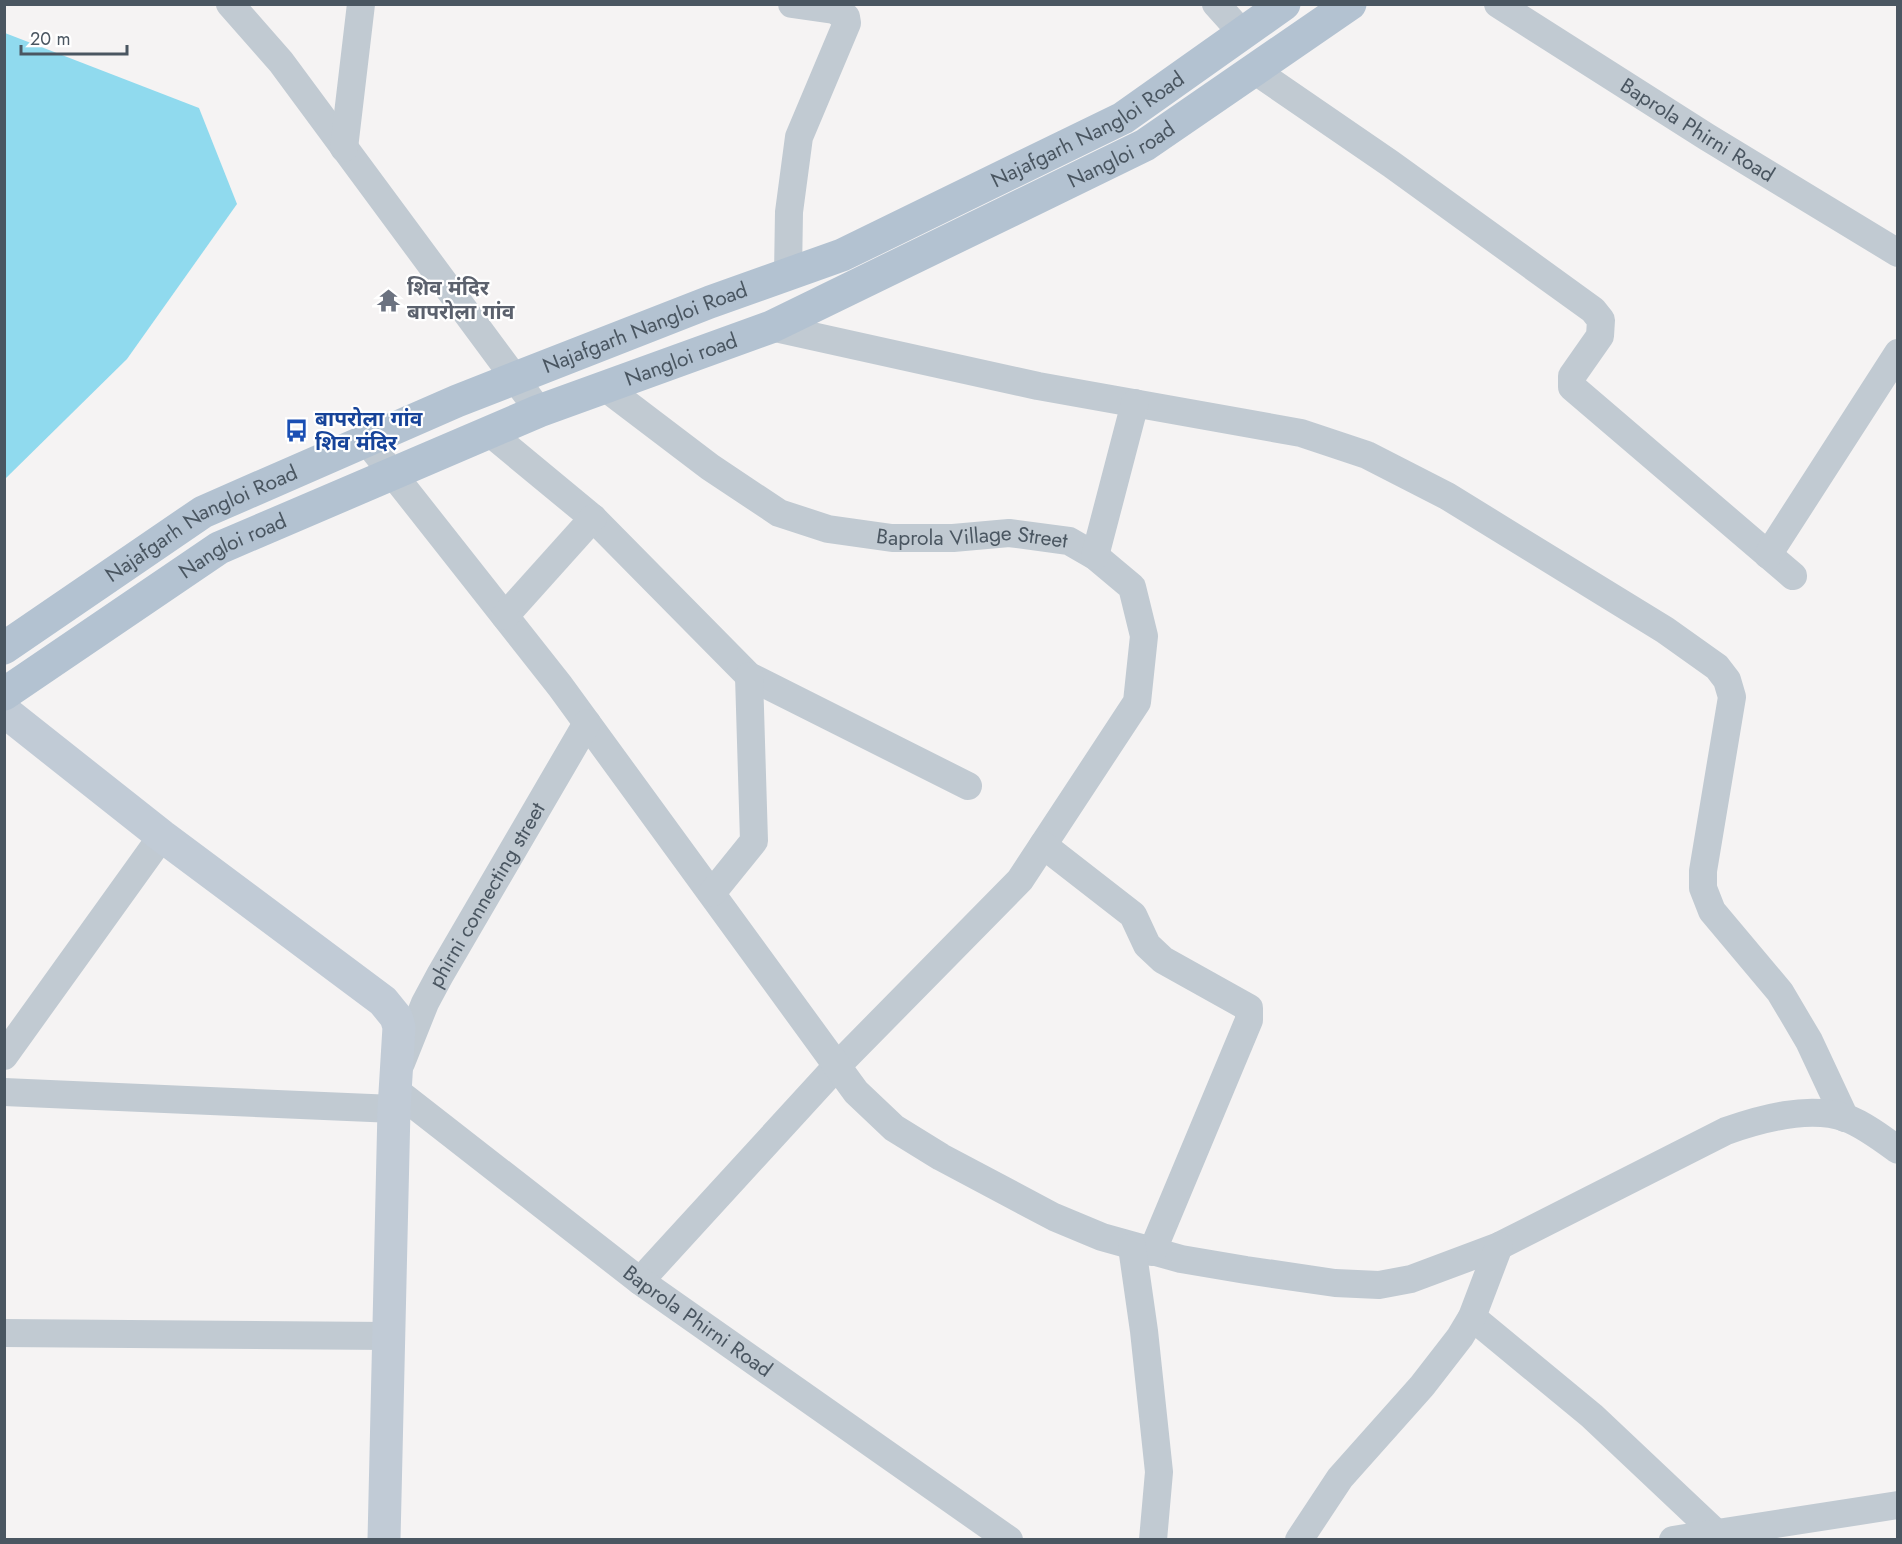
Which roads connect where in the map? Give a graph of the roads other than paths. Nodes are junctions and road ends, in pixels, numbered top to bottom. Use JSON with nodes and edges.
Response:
{"nodes":[{"id":1,"x":230,"y":4,"type":"edge"},
{"id":2,"x":361,"y":4,"type":"edge"},
{"id":3,"x":792,"y":4,"type":"edge"},
{"id":4,"x":1216,"y":4,"type":"edge"},
{"id":5,"x":1284,"y":4,"type":"edge"},
{"id":6,"x":1350,"y":4,"type":"edge"},
{"id":7,"x":1498,"y":4,"type":"edge"},
{"id":8,"x":1243,"y":34,"type":"junction"},
{"id":9,"x":1254,"y":70,"type":"junction"},
{"id":10,"x":344,"y":148,"type":"junction"},
{"id":11,"x":1898,"y":253,"type":"edge"},
{"id":12,"x":788,"y":274,"type":"junction"},
{"id":13,"x":771,"y":327,"type":"junction"},
{"id":14,"x":1898,"y":353,"type":"edge"},
{"id":15,"x":514,"y":380,"type":"junction"},
{"id":16,"x":606,"y":388,"type":"junction"},
{"id":17,"x":1135,"y":403,"type":"junction"},
{"id":18,"x":539,"y":411,"type":"junction"},
{"id":19,"x":489,"y":432,"type":"junction"},
{"id":20,"x":366,"y":440,"type":"junction"},
{"id":21,"x":392,"y":474,"type":"junction"},
{"id":22,"x":593,"y":518,"type":"junction"},
{"id":23,"x":1768,"y":555,"type":"junction"},
{"id":24,"x":1095,"y":556,"type":"junction"},
{"id":25,"x":1793,"y":576,"type":"dead end"},
{"id":26,"x":505,"y":616,"type":"junction"},
{"id":27,"x":4,"y":648,"type":"edge"},
{"id":28,"x":749,"y":676,"type":"junction"},
{"id":29,"x":4,"y":694,"type":"edge"},
{"id":30,"x":4,"y":711,"type":"edge"},
{"id":31,"x":587,"y":723,"type":"junction"},
{"id":32,"x":968,"y":786,"type":"dead end"},
{"id":33,"x":162,"y":836,"type":"junction"},
{"id":34,"x":1042,"y":845,"type":"junction"},
{"id":35,"x":712,"y":892,"type":"junction"},
{"id":36,"x":4,"y":1056,"type":"edge"},
{"id":37,"x":836,"y":1067,"type":"junction"},
{"id":38,"x":395,"y":1091,"type":"junction"},
{"id":39,"x":4,"y":1092,"type":"edge"},
{"id":40,"x":1845,"y":1118,"type":"junction"},
{"id":41,"x":1898,"y":1150,"type":"edge"},
{"id":42,"x":1499,"y":1246,"type":"junction"},
{"id":43,"x":1142,"y":1249,"type":"junction"},
{"id":44,"x":640,"y":1281,"type":"junction"},
{"id":45,"x":1472,"y":1317,"type":"junction"},
{"id":46,"x":4,"y":1334,"type":"edge"},
{"id":47,"x":389,"y":1336,"type":"junction"},
{"id":48,"x":1898,"y":1505,"type":"edge"},
{"id":49,"x":1716,"y":1536,"type":"edge"},
{"id":50,"x":384,"y":1539,"type":"edge"},
{"id":51,"x":1009,"y":1539,"type":"edge"},
{"id":52,"x":1153,"y":1539,"type":"edge"},
{"id":53,"x":1299,"y":1539,"type":"edge"},
{"id":54,"x":1672,"y":1539,"type":"edge"}],
"edges":[{"from":1,"to":10,"type":"street"},
{"from":2,"to":10,"type":"street"},
{"from":3,"to":12,"type":"street"},
{"from":4,"to":8,"type":"street"},
{"from":5,"to":8,"type":"main road","name":"Najafgarh Nangloi Road"},
{"from":6,"to":9,"type":"main road","name":"Nangloi road"},
{"from":7,"to":11,"type":"street","name":"Baprola Phirni Road"},
{"from":8,"to":12,"type":"main road","name":"Najafgarh Nangloi Road"},
{"from":9,"to":13,"type":"main road","name":"Nangloi road"},
{"from":9,"to":23,"type":"street"},
{"from":10,"to":15,"type":"street"},
{"from":12,"to":15,"type":"main road","name":"Najafgarh Nangloi Road"},
{"from":13,"to":16,"type":"main road","name":"Nangloi road"},
{"from":13,"to":17,"type":"street"},
{"from":14,"to":23,"type":"street"},
{"from":15,"to":18,"type":"street"},
{"from":15,"to":20,"type":"main road","name":"Najafgarh Nangloi Road"},
{"from":16,"to":18,"type":"main road","name":"Nangloi road"},
{"from":16,"to":24,"type":"street","name":"Baprola Village Street"},
{"from":17,"to":24,"type":"street"},
{"from":17,"to":40,"type":"street"},
{"from":18,"to":19,"type":"main road","name":"Nangloi road"},
{"from":19,"to":21,"type":"main road","name":"Nangloi road"},
{"from":19,"to":22,"type":"street"},
{"from":20,"to":21,"type":"street"},
{"from":20,"to":27,"type":"main road","name":"Najafgarh Nangloi Road"},
{"from":21,"to":26,"type":"street"},
{"from":21,"to":29,"type":"main road","name":"Nangloi road"},
{"from":22,"to":26,"type":"street"},
{"from":22,"to":28,"type":"street"},
{"from":23,"to":25,"type":"street"},
{"from":24,"to":34,"type":"street","name":"Baprola Village Street"},
{"from":26,"to":31,"type":"street"},
{"from":28,"to":32,"type":"street"},
{"from":28,"to":35,"type":"street"},
{"from":30,"to":33,"type":"street"},
{"from":31,"to":35,"type":"street"},
{"from":31,"to":38,"type":"street","name":"phirni connecting street"},
{"from":33,"to":36,"type":"street"},
{"from":33,"to":38,"type":"street"},
{"from":34,"to":37,"type":"street","name":"Baprola Village Street"},
{"from":34,"to":43,"type":"street"},
{"from":35,"to":37,"type":"street"},
{"from":37,"to":43,"type":"street"},
{"from":37,"to":44,"type":"street","name":"Baprola Village Street"},
{"from":38,"to":39,"type":"street"},
{"from":38,"to":44,"type":"street","name":"Baprola Phirni Road"},
{"from":38,"to":47,"type":"street"},
{"from":40,"to":41,"type":"street"},
{"from":40,"to":42,"type":"street"},
{"from":42,"to":43,"type":"street"},
{"from":42,"to":45,"type":"street"},
{"from":43,"to":52,"type":"street"},
{"from":44,"to":51,"type":"street","name":"Baprola Phirni Road"},
{"from":45,"to":49,"type":"street"},
{"from":45,"to":53,"type":"street"},
{"from":46,"to":47,"type":"street"},
{"from":47,"to":50,"type":"street"},
{"from":48,"to":49,"type":"street"},
{"from":49,"to":54,"type":"street"}]}
